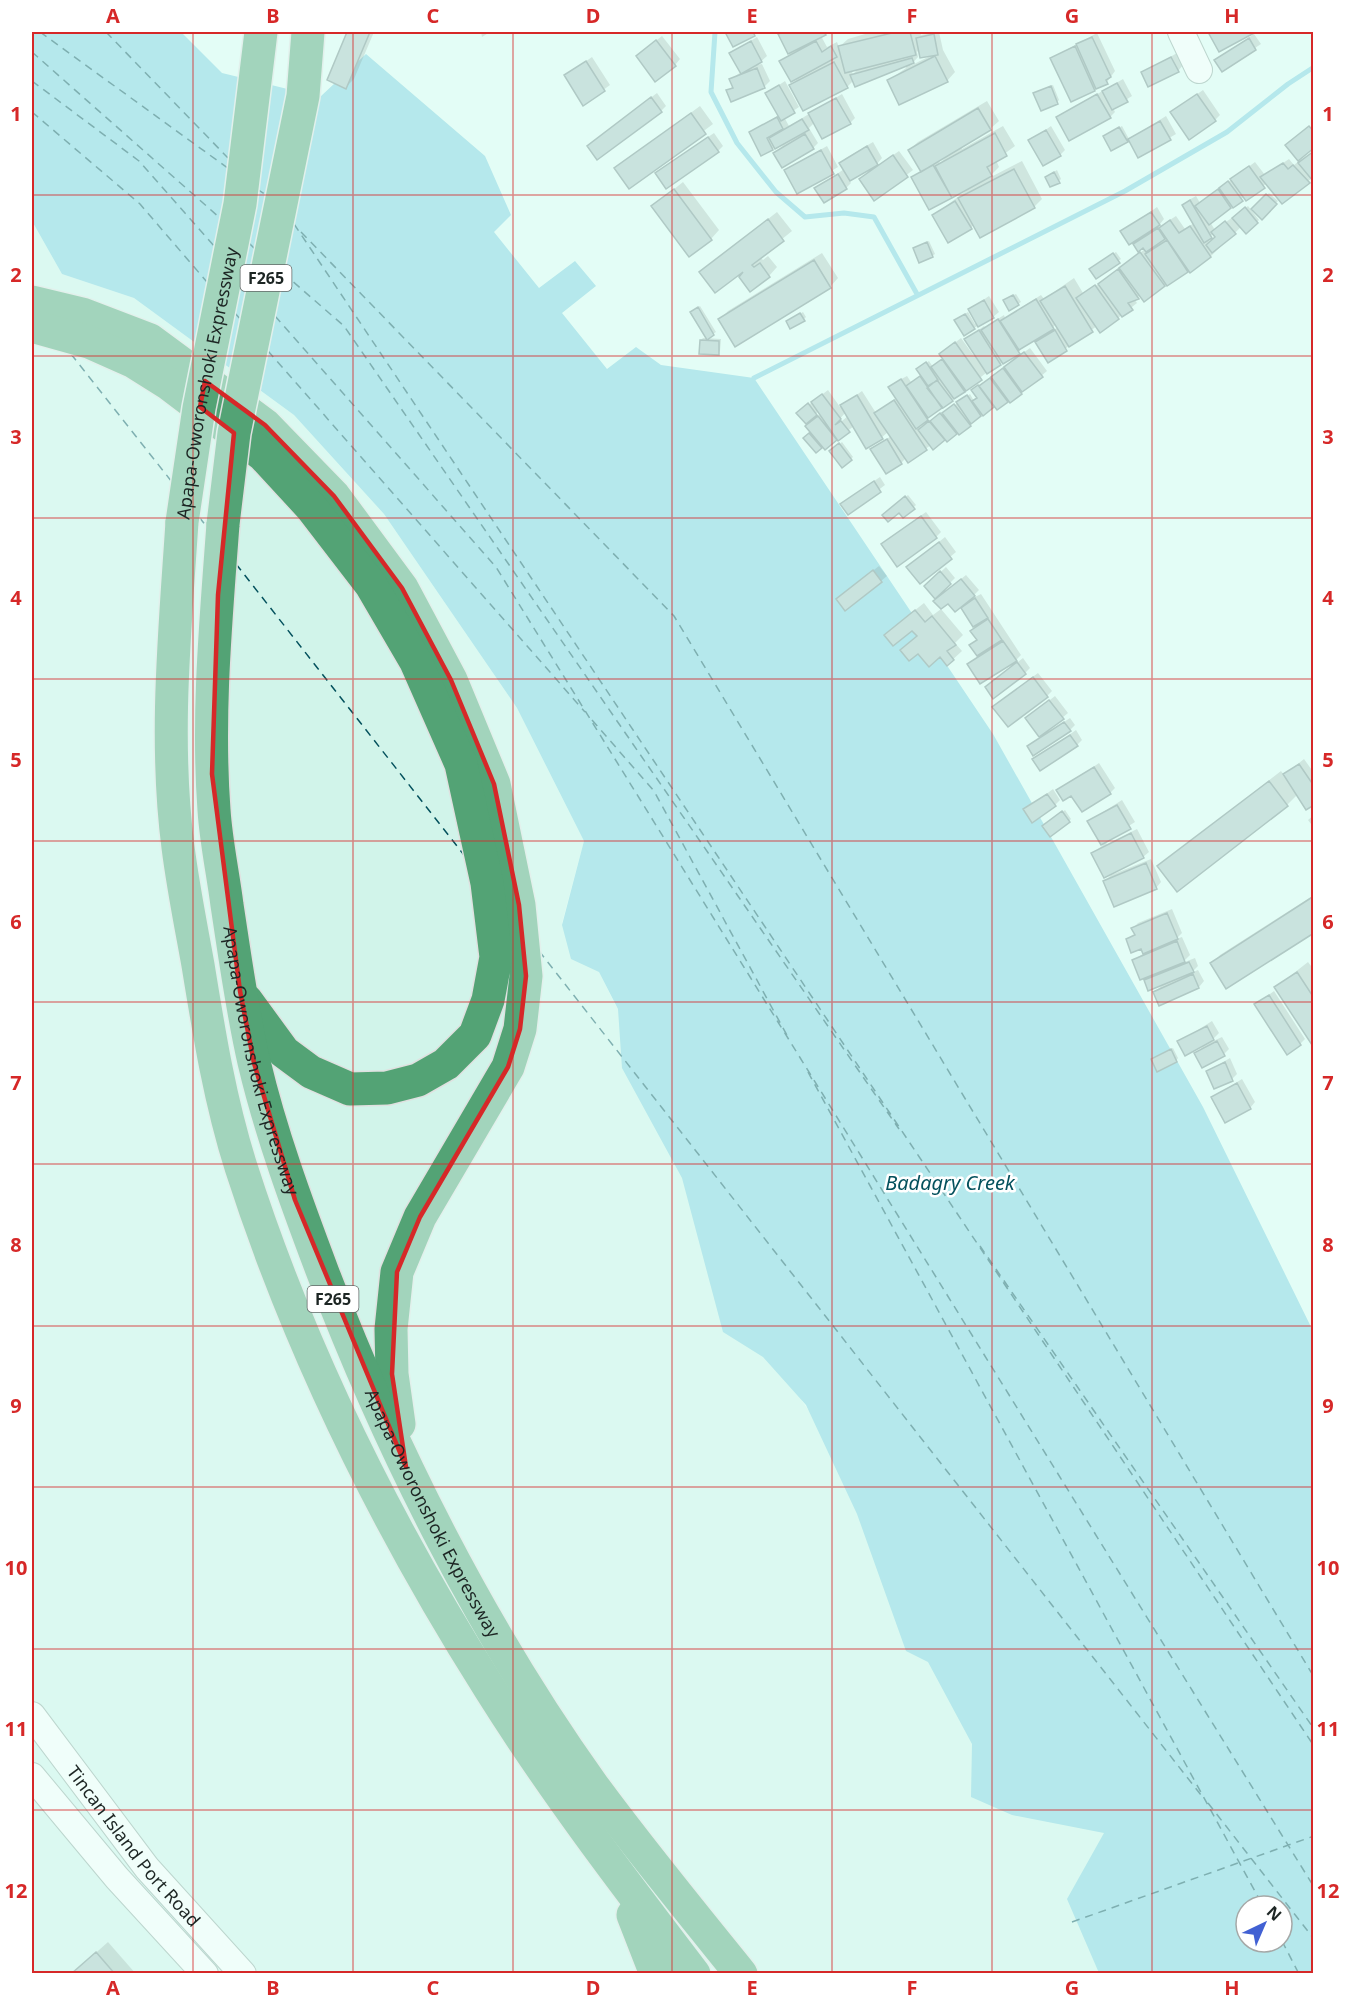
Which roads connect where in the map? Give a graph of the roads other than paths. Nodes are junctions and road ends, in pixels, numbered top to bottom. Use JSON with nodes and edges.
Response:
{"nodes":[{"id":1,"x":261,"y":32,"type":"edge"},
{"id":2,"x":308,"y":32,"type":"edge"},
{"id":3,"x":1181,"y":32,"type":"edge"},
{"id":4,"x":1199,"y":70,"type":"dead end"},
{"id":5,"x":32,"y":302,"type":"edge"},
{"id":6,"x":32,"y":326,"type":"edge"},
{"id":7,"x":240,"y":991,"type":"junction"},
{"id":8,"x":406,"y":1467,"type":"junction"},
{"id":9,"x":32,"y":1715,"type":"edge"},
{"id":10,"x":32,"y":1776,"type":"edge"},
{"id":11,"x":607,"y":1859,"type":"junction"},
{"id":12,"x":205,"y":1974,"type":"edge"},
{"id":13,"x":243,"y":1974,"type":"edge"},
{"id":14,"x":657,"y":1974,"type":"edge"},
{"id":15,"x":694,"y":1974,"type":"edge"},
{"id":16,"x":741,"y":1974,"type":"edge"}],
"edges":[{"from":1,"to":11,"type":"highway","name":"Apapa-Oworonshoki Expressway","number":"F265","bridge":true},
{"from":2,"to":7,"type":"highway","name":"Apapa-Oworonshoki Expressway","number":"F265","bridge":true},
{"from":3,"to":4,"type":"street"},
{"from":5,"to":8,"type":"highway"},
{"from":6,"to":7,"type":"highway"},
{"from":7,"to":8,"type":"highway","name":"Apapa-Oworonshoki Expressway","number":"F265"},
{"from":8,"to":16,"type":"highway","name":"Apapa-Oworonshoki Expressway","number":"F265"},
{"from":9,"to":13,"type":"street","name":"Tincan Island Port Road"},
{"from":10,"to":12,"type":"street","name":"Tincan Island Port Road"},
{"from":11,"to":14,"type":"highway"},
{"from":11,"to":15,"type":"highway","name":"Apapa-Oworonshoki Expressway","number":"F265"}]}
